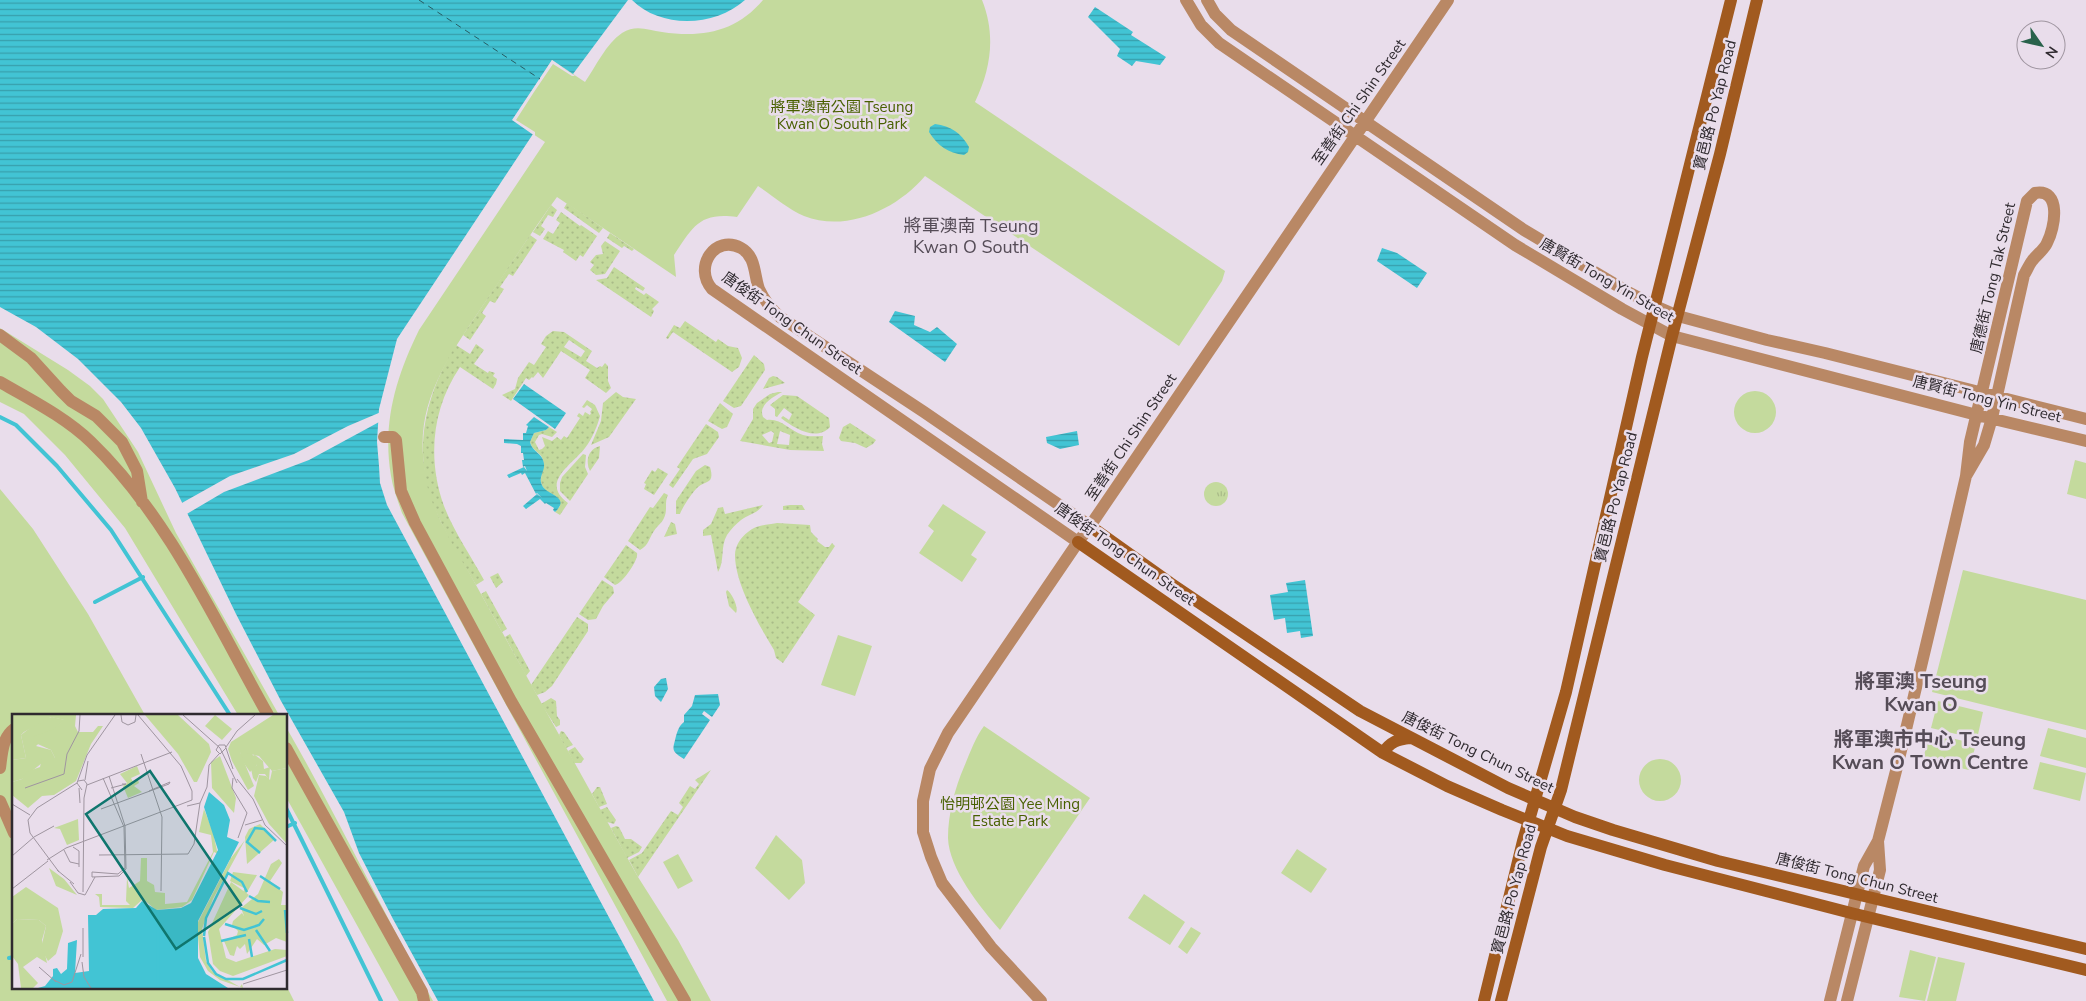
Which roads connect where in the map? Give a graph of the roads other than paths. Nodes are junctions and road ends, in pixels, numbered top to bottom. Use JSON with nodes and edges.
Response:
{"nodes":[{"id":1,"x":1186,"y":0,"type":"edge"},
{"id":2,"x":1207,"y":0,"type":"edge"},
{"id":3,"x":1448,"y":0,"type":"edge"},
{"id":4,"x":1731,"y":0,"type":"edge"},
{"id":5,"x":1757,"y":0,"type":"edge"},
{"id":6,"x":1366,"y":122,"type":"junction"},
{"id":7,"x":1356,"y":137,"type":"junction"},
{"id":8,"x":1655,"y":306,"type":"junction"},
{"id":9,"x":1678,"y":316,"type":"junction"},
{"id":10,"x":1650,"y":324,"type":"junction"},
{"id":11,"x":0,"y":335,"type":"edge"},
{"id":12,"x":1672,"y":336,"type":"junction"},
{"id":13,"x":0,"y":382,"type":"edge"},
{"id":14,"x":1983,"y":393,"type":"junction"},
{"id":15,"x":1998,"y":397,"type":"junction"},
{"id":16,"x":1977,"y":415,"type":"junction"},
{"id":17,"x":1992,"y":418,"type":"junction"},
{"id":18,"x":2086,"y":419,"type":"edge"},
{"id":19,"x":384,"y":437,"type":"dead end"},
{"id":20,"x":2086,"y":440,"type":"edge"},
{"id":21,"x":1966,"y":476,"type":"junction"},
{"id":22,"x":142,"y":502,"type":"junction"},
{"id":23,"x":1090,"y":526,"type":"junction"},
{"id":24,"x":1078,"y":542,"type":"junction"},
{"id":25,"x":267,"y":714,"type":"edge"},
{"id":26,"x":12,"y":731,"type":"edge"},
{"id":27,"x":1410,"y":738,"type":"junction"},
{"id":28,"x":288,"y":752,"type":"edge"},
{"id":29,"x":1383,"y":753,"type":"junction"},
{"id":30,"x":0,"y":768,"type":"edge"},
{"id":31,"x":1535,"y":799,"type":"junction"},
{"id":32,"x":0,"y":801,"type":"edge"},
{"id":33,"x":1555,"y":808,"type":"junction"},
{"id":34,"x":1529,"y":821,"type":"junction"},
{"id":35,"x":12,"y":828,"type":"edge"},
{"id":36,"x":1547,"y":828,"type":"junction"},
{"id":37,"x":1878,"y":841,"type":"junction"},
{"id":38,"x":1856,"y":895,"type":"junction"},
{"id":39,"x":1872,"y":899,"type":"junction"},
{"id":40,"x":1851,"y":913,"type":"junction"},
{"id":41,"x":1867,"y":916,"type":"junction"},
{"id":42,"x":2086,"y":949,"type":"edge"},
{"id":43,"x":2086,"y":970,"type":"edge"},
{"id":44,"x":424,"y":1001,"type":"edge"},
{"id":45,"x":685,"y":1001,"type":"edge"},
{"id":46,"x":1041,"y":1001,"type":"edge"},
{"id":47,"x":1484,"y":1001,"type":"edge"},
{"id":48,"x":1501,"y":1001,"type":"edge"},
{"id":49,"x":1830,"y":1001,"type":"edge"},
{"id":50,"x":1847,"y":1001,"type":"edge"}],
"edges":[{"from":1,"to":7,"type":"street","name":"唐賢街 Tong Yin Street"},
{"from":2,"to":6,"type":"street","name":"唐賢街 Tong Yin Street"},
{"from":3,"to":6,"type":"street","name":"至善街 Chi Shin Street"},
{"from":4,"to":8,"type":"street","name":"寶邑路 Po Yap Road"},
{"from":5,"to":9,"type":"street","name":"寶邑路 Po Yap Road"},
{"from":6,"to":7,"type":"street","name":"至善街 Chi Shin Street"},
{"from":6,"to":8,"type":"street","name":"唐賢街 Tong Yin Street"},
{"from":7,"to":10,"type":"street","name":"唐賢街 Tong Yin Street"},
{"from":7,"to":23,"type":"street","name":"至善街 Chi Shin Street"},
{"from":8,"to":9,"type":"street","name":"唐賢街 Tong Yin Street"},
{"from":8,"to":10,"type":"street","name":"寶邑路 Po Yap Road"},
{"from":9,"to":12,"type":"street","name":"寶邑路 Po Yap Road"},
{"from":9,"to":14,"type":"street","name":"唐賢街 Tong Yin Street"},
{"from":10,"to":12,"type":"street","name":"唐賢街 Tong Yin Street"},
{"from":10,"to":31,"type":"street","name":"寶邑路 Po Yap Road"},
{"from":11,"to":22,"type":"street"},
{"from":12,"to":16,"type":"street","name":"唐賢街 Tong Yin Street"},
{"from":12,"to":33,"type":"street","name":"寶邑路 Po Yap Road"},
{"from":13,"to":22,"type":"street"},
{"from":14,"to":15,"type":"street","name":"唐賢街 Tong Yin Street"},
{"from":14,"to":15,"type":"street","name":"唐德街 Tong Tak Street"},
{"from":14,"to":16,"type":"street","name":"唐德街 Tong Tak Street"},
{"from":15,"to":17,"type":"street","name":"唐德街 Tong Tak Street"},
{"from":15,"to":18,"type":"street","name":"唐賢街 Tong Yin Street"},
{"from":16,"to":17,"type":"street","name":"唐賢街 Tong Yin Street"},
{"from":16,"to":21,"type":"street","name":"唐德街 Tong Tak Street"},
{"from":17,"to":20,"type":"street","name":"唐賢街 Tong Yin Street"},
{"from":17,"to":21,"type":"street","name":"唐德街 Tong Tak Street"},
{"from":19,"to":45,"type":"street"},
{"from":21,"to":37,"type":"street","name":"唐德街 Tong Tak Street"},
{"from":22,"to":25,"type":"street"},
{"from":23,"to":24,"type":"street","name":"至善街 Chi Shin Street"},
{"from":23,"to":24,"type":"street","name":"唐俊街 Tong Chun Street"},
{"from":23,"to":27,"type":"street","name":"唐俊街 Tong Chun Street"},
{"from":24,"to":29,"type":"street","name":"唐俊街 Tong Chun Street"},
{"from":24,"to":46,"type":"street","name":"至善街 Chi Shin Street"},
{"from":26,"to":30,"type":"street"},
{"from":27,"to":29,"type":"street"},
{"from":27,"to":31,"type":"street","name":"唐俊街 Tong Chun Street"},
{"from":28,"to":44,"type":"street"},
{"from":29,"to":34,"type":"street","name":"唐俊街 Tong Chun Street"},
{"from":31,"to":33,"type":"street","name":"唐俊街 Tong Chun Street"},
{"from":31,"to":34,"type":"street","name":"寶邑路 Po Yap Road"},
{"from":32,"to":35,"type":"street"},
{"from":33,"to":36,"type":"street","name":"寶邑路 Po Yap Road"},
{"from":33,"to":38,"type":"street","name":"唐俊街 Tong Chun Street"},
{"from":34,"to":36,"type":"street","name":"唐俊街 Tong Chun Street"},
{"from":34,"to":47,"type":"street","name":"寶邑路 Po Yap Road"},
{"from":36,"to":40,"type":"street","name":"唐俊街 Tong Chun Street"},
{"from":36,"to":48,"type":"street","name":"寶邑路 Po Yap Road"},
{"from":37,"to":38,"type":"street","name":"唐德街 Tong Tak Street"},
{"from":37,"to":39,"type":"street","name":"唐德街 Tong Tak Street"},
{"from":38,"to":39,"type":"street","name":"唐俊街 Tong Chun Street"},
{"from":38,"to":40,"type":"street","name":"唐德街 Tong Tak Street"},
{"from":39,"to":41,"type":"street","name":"唐德街 Tong Tak Street"},
{"from":39,"to":42,"type":"street","name":"唐俊街 Tong Chun Street"},
{"from":40,"to":41,"type":"street","name":"唐俊街 Tong Chun Street"},
{"from":40,"to":49,"type":"street","name":"唐德街 Tong Tak Street"},
{"from":41,"to":43,"type":"street","name":"唐俊街 Tong Chun Street"},
{"from":41,"to":50,"type":"street","name":"唐德街 Tong Tak Street"}]}
